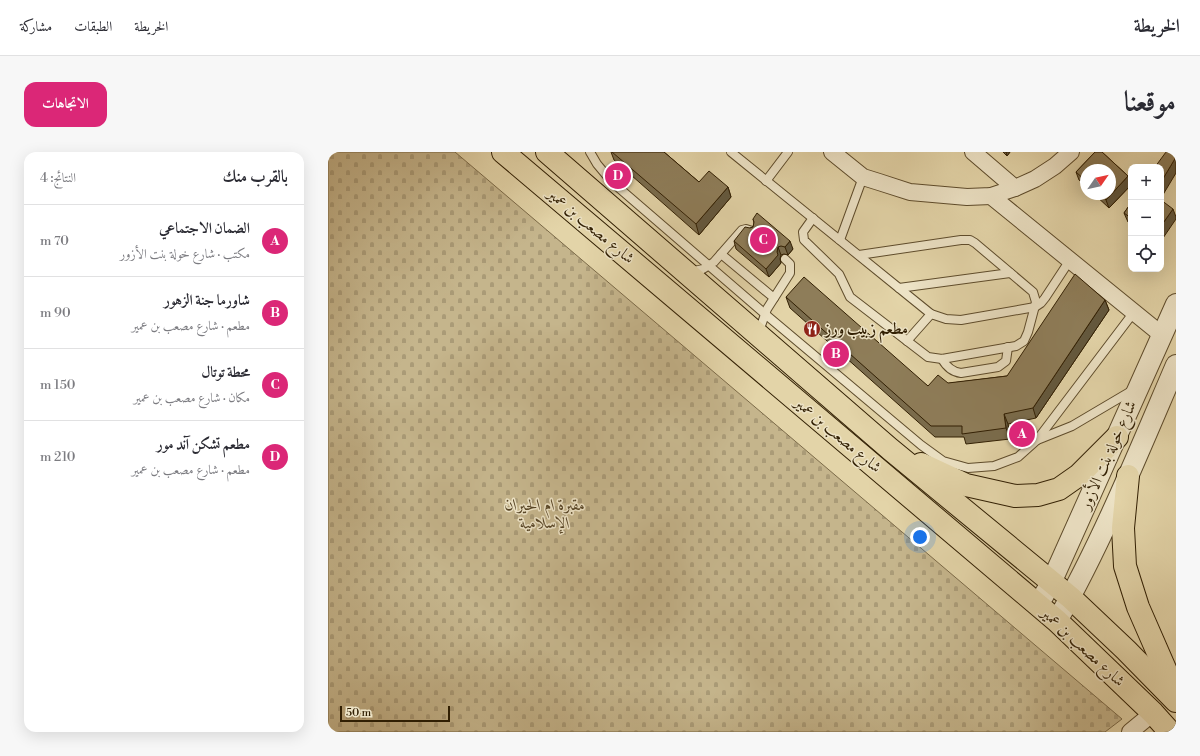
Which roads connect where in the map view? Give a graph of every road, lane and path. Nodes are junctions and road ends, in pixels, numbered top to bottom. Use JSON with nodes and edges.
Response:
{"nodes":[{"id":1,"x":503,"y":152,"type":"edge"},
{"id":2,"x":547,"y":152,"type":"edge"},
{"id":3,"x":590,"y":152,"type":"edge"},
{"id":4,"x":731,"y":152,"type":"edge"},
{"id":5,"x":788,"y":152,"type":"edge"},
{"id":6,"x":832,"y":152,"type":"edge"},
{"id":7,"x":973,"y":152,"type":"edge"},
{"id":8,"x":1072,"y":152,"type":"edge"},
{"id":9,"x":863,"y":177,"type":"junction"},
{"id":10,"x":766,"y":181,"type":"junction"},
{"id":11,"x":1015,"y":188,"type":"junction"},
{"id":12,"x":991,"y":196,"type":"junction"},
{"id":13,"x":812,"y":218,"type":"junction"},
{"id":14,"x":752,"y":231,"type":"edge"},
{"id":15,"x":840,"y":240,"type":"junction"},
{"id":16,"x":721,"y":254,"type":"junction"},
{"id":17,"x":858,"y":255,"type":"junction"},
{"id":18,"x":784,"y":259,"type":"dead end"},
{"id":19,"x":1070,"y":260,"type":"junction"},
{"id":20,"x":709,"y":265,"type":"junction"},
{"id":21,"x":687,"y":273,"type":"junction"},
{"id":22,"x":1010,"y":273,"type":"junction"},
{"id":23,"x":899,"y":288,"type":"junction"},
{"id":24,"x":774,"y":298,"type":"junction"},
{"id":25,"x":1176,"y":304,"type":"edge"},
{"id":26,"x":1035,"y":307,"type":"junction"},
{"id":27,"x":1134,"y":312,"type":"junction"},
{"id":28,"x":764,"y":314,"type":"junction"},
{"id":29,"x":931,"y":314,"type":"junction"},
{"id":30,"x":758,"y":334,"type":"junction"},
{"id":31,"x":1162,"y":335,"type":"junction"},
{"id":32,"x":907,"y":341,"type":"junction"},
{"id":33,"x":1008,"y":347,"type":"junction"},
{"id":34,"x":942,"y":359,"type":"junction"},
{"id":35,"x":1176,"y":365,"type":"edge"},
{"id":36,"x":1139,"y":387,"type":"junction"},
{"id":37,"x":1116,"y":437,"type":"junction"},
{"id":38,"x":1037,"y":440,"type":"junction"},
{"id":39,"x":890,"y":449,"type":"junction"},
{"id":40,"x":1128,"y":476,"type":"junction"},
{"id":41,"x":1051,"y":583,"type":"junction"},
{"id":42,"x":1071,"y":598,"type":"junction"},
{"id":43,"x":1038,"y":605,"type":"junction"},
{"id":44,"x":1057,"y":621,"type":"junction"},
{"id":45,"x":1176,"y":695,"type":"edge"},
{"id":46,"x":1176,"y":701,"type":"edge"},
{"id":47,"x":1164,"y":726,"type":"edge"},
{"id":48,"x":1130,"y":732,"type":"edge"}],
"edges":[{"from":1,"to":43,"type":"highway","name":"شارع مصعب بن عمير"},
{"from":2,"to":21,"type":"highway","name":"شارع مصعب بن عمير"},
{"from":3,"to":20,"type":"lane"},
{"from":4,"to":10,"type":"lane"},
{"from":5,"to":10,"type":"lane"},
{"from":6,"to":9,"type":"street"},
{"from":7,"to":11,"type":"street"},
{"from":8,"to":11,"type":"street"},
{"from":9,"to":12,"type":"street"},
{"from":9,"to":15,"type":"lane"},
{"from":10,"to":13,"type":"lane"},
{"from":11,"to":12,"type":"street"},
{"from":12,"to":19,"type":"street"},
{"from":13,"to":15,"type":"lane"},
{"from":13,"to":32,"type":"lane"},
{"from":14,"to":16,"type":"lane"},
{"from":15,"to":17,"type":"lane"},
{"from":16,"to":20,"type":"lane"},
{"from":16,"to":24,"type":"lane"},
{"from":17,"to":22,"type":"lane"},
{"from":17,"to":23,"type":"lane"},
{"from":18,"to":24,"type":"lane"},
{"from":19,"to":26,"type":"lane"},
{"from":19,"to":27,"type":"street"},
{"from":20,"to":21,"type":"lane"},
{"from":20,"to":28,"type":"lane"},
{"from":21,"to":30,"type":"highway","name":"شارع مصعب بن عمير"},
{"from":22,"to":23,"type":"lane"},
{"from":22,"to":26,"type":"lane"},
{"from":23,"to":29,"type":"lane"},
{"from":24,"to":28,"type":"lane"},
{"from":25,"to":31,"type":"street","name":"شارع خولة بنت الأزور"},
{"from":26,"to":29,"type":"lane"},
{"from":26,"to":33,"type":"lane"},
{"from":27,"to":31,"type":"street"},
{"from":27,"to":38,"type":"lane"},
{"from":28,"to":30,"type":"lane"},
{"from":28,"to":38,"type":"lane"},
{"from":29,"to":32,"type":"lane"},
{"from":30,"to":39,"type":"highway","name":"شارع مصعب بن عمير"},
{"from":31,"to":36,"type":"street","name":"شارع خولة بنت الأزور"},
{"from":32,"to":34,"type":"lane"},
{"from":33,"to":34,"type":"lane"},
{"from":33,"to":34,"type":"lane"},
{"from":35,"to":40,"type":"street","name":"شارع خولة بنت الأزور"},
{"from":36,"to":37,"type":"street","name":"شارع خولة بنت الأزور"},
{"from":36,"to":38,"type":"lane"},
{"from":37,"to":39,"type":"highway"},
{"from":37,"to":41,"type":"street","name":"شارع خولة بنت الأزور"},
{"from":39,"to":41,"type":"highway","name":"شارع مصعب بن عمير"},
{"from":40,"to":42,"type":"street","name":"شارع خولة بنت الأزور"},
{"from":40,"to":45,"type":"highway"},
{"from":41,"to":42,"type":"highway","name":"شارع مصعب بن عمير"},
{"from":41,"to":43,"type":"street","name":"شارع خولة بنت الأزور"},
{"from":42,"to":44,"type":"street","name":"شارع خولة بنت الأزور"},
{"from":42,"to":46,"type":"highway","name":"شارع مصعب بن عمير"},
{"from":43,"to":44,"type":"highway","name":"شارع مصعب بن عمير"},
{"from":44,"to":47,"type":"highway","name":"شارع مصعب بن عمير"},
{"from":47,"to":48,"type":"street"}]}
